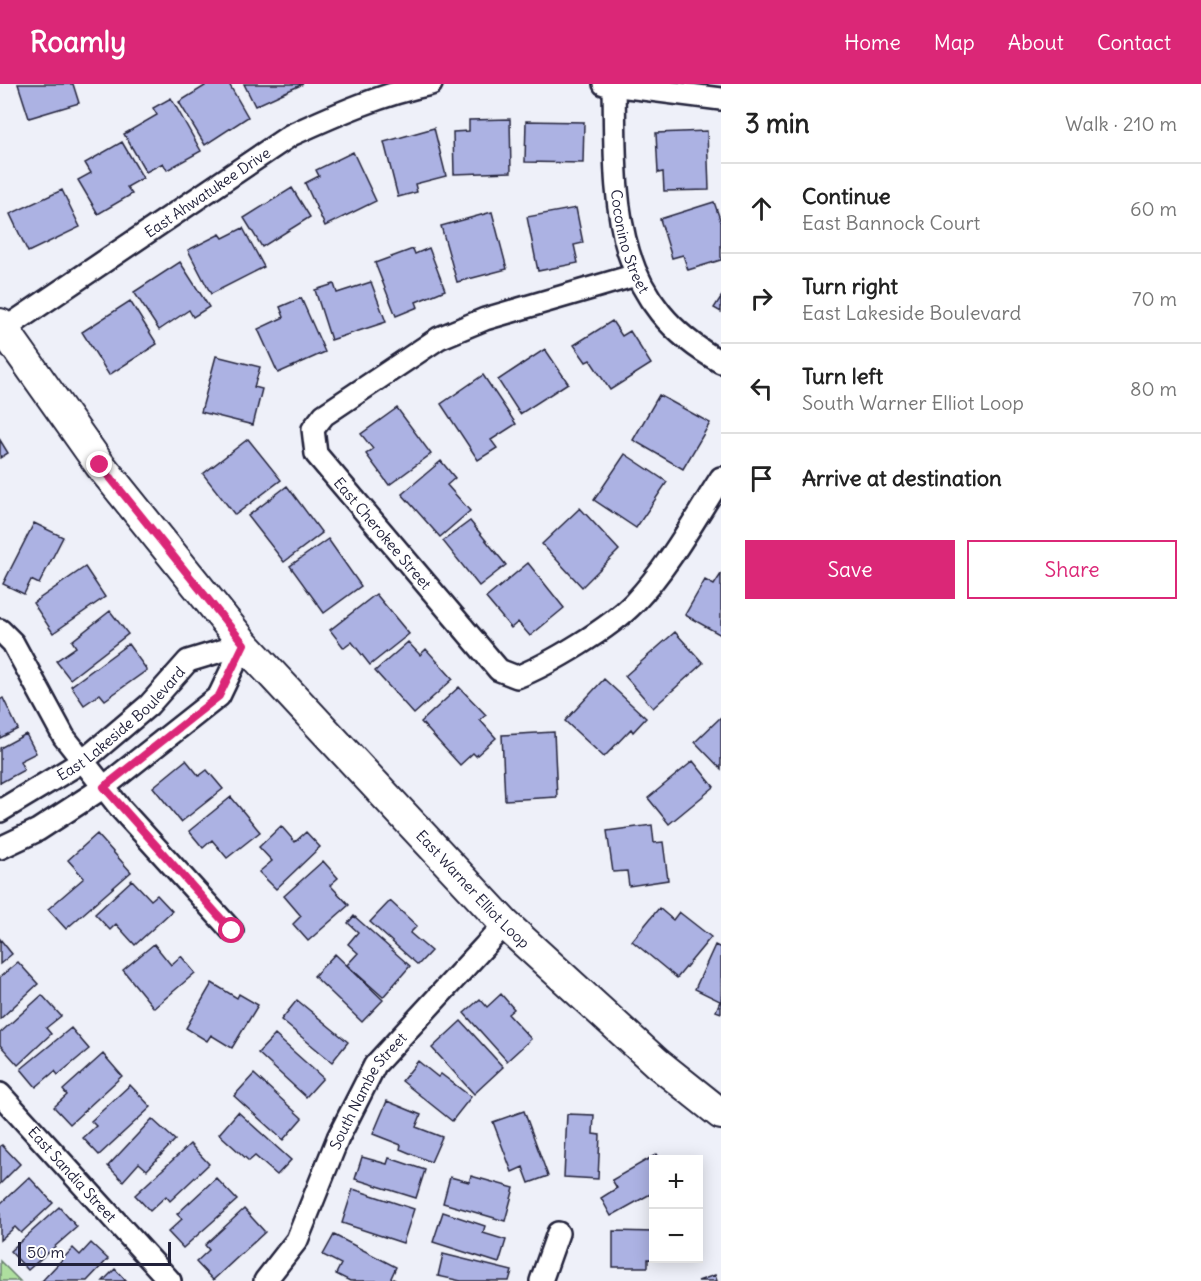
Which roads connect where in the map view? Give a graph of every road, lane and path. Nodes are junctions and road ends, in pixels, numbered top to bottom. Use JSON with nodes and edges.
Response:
{"nodes":[{"id":1,"x":431,"y":84,"type":"edge"},
{"id":2,"x":611,"y":84,"type":"edge"},
{"id":3,"x":721,"y":99,"type":"edge"},
{"id":4,"x":636,"y":275,"type":"junction"},
{"id":5,"x":1,"y":328,"type":"edge"},
{"id":6,"x":721,"y":362,"type":"edge"},
{"id":7,"x":721,"y":478,"type":"edge"},
{"id":8,"x":0,"y":630,"type":"edge"},
{"id":9,"x":244,"y":644,"type":"junction"},
{"id":10,"x":93,"y":774,"type":"junction"},
{"id":11,"x":0,"y":811,"type":"edge"},
{"id":12,"x":0,"y":848,"type":"edge"},
{"id":13,"x":505,"y":924,"type":"junction"},
{"id":14,"x":232,"y":931,"type":"dead end"},
{"id":15,"x":0,"y":1095,"type":"edge"},
{"id":16,"x":721,"y":1114,"type":"edge"},
{"id":17,"x":558,"y":1233,"type":"dead end"},
{"id":18,"x":170,"y":1281,"type":"edge"},
{"id":19,"x":265,"y":1281,"type":"edge"},
{"id":20,"x":541,"y":1281,"type":"edge"}],
"edges":[{"from":1,"to":5,"type":"street","name":"East Ahwatukee Drive"},
{"from":2,"to":3,"type":"street"},
{"from":2,"to":4,"type":"street","name":"Coconino Street"},
{"from":4,"to":6,"type":"street","name":"Coconino Street"},
{"from":4,"to":7,"type":"street","name":"East Cherokee Street"},
{"from":5,"to":9,"type":"main road","name":"East Warner Elliot Loop"},
{"from":8,"to":10,"type":"street"},
{"from":9,"to":10,"type":"street","name":"East Lakeside Boulevard"},
{"from":9,"to":10,"type":"street","name":"East Lakeside Boulevard"},
{"from":9,"to":13,"type":"main road","name":"East Warner Elliot Loop"},
{"from":10,"to":11,"type":"street","name":"East Lakeside Boulevard"},
{"from":10,"to":12,"type":"street","name":"East Lakeside Boulevard"},
{"from":10,"to":14,"type":"street"},
{"from":13,"to":16,"type":"main road","name":"East Warner Elliot Loop"},
{"from":13,"to":19,"type":"street","name":"South Nambe Street"},
{"from":15,"to":18,"type":"street","name":"East Sandia Street"},
{"from":17,"to":20,"type":"street"}]}
